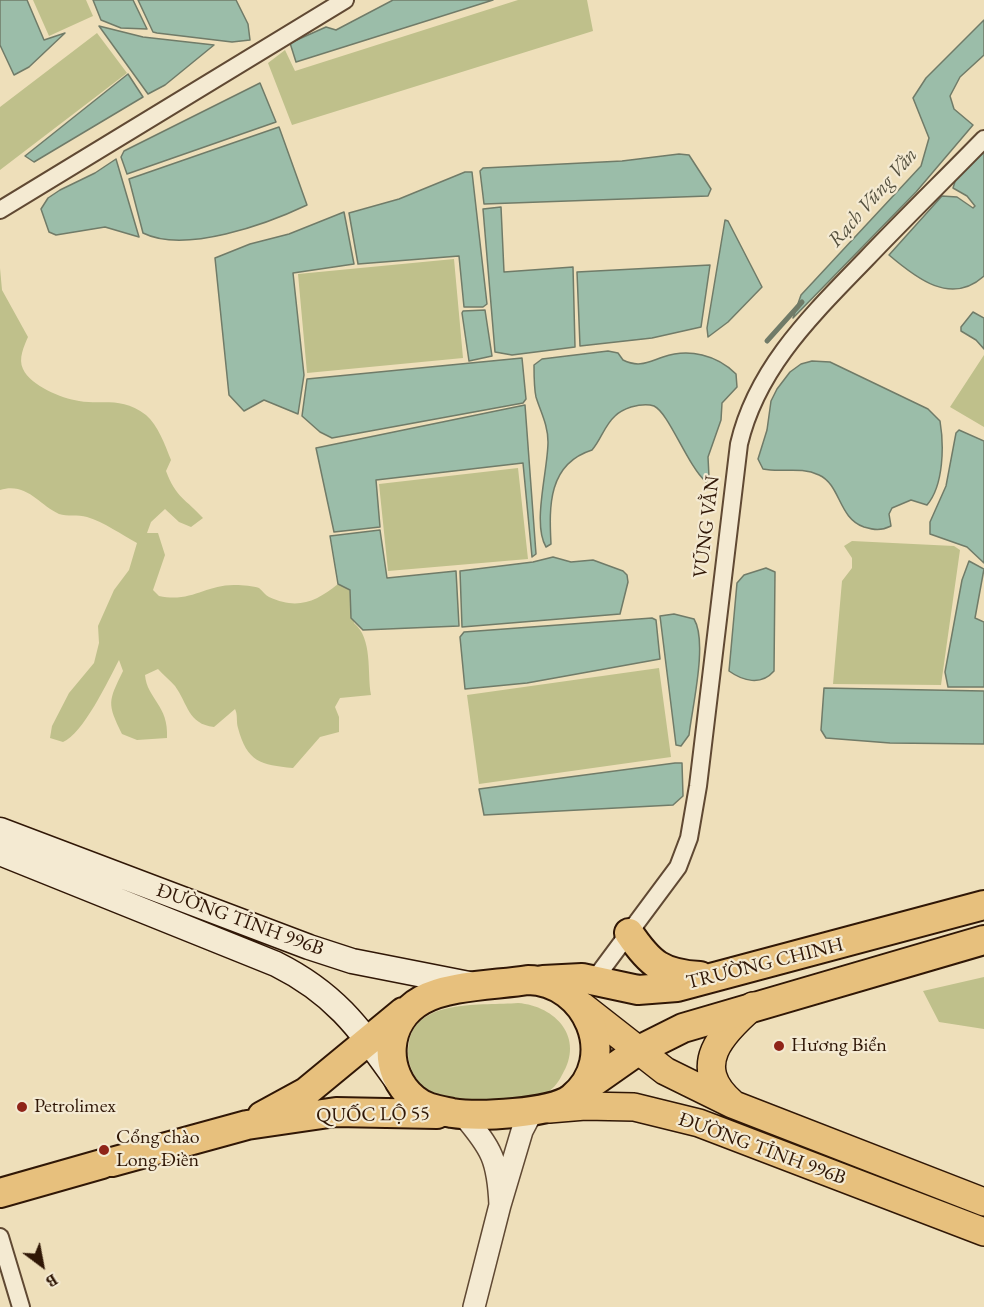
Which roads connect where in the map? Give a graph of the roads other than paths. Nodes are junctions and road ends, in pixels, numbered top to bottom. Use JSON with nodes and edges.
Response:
{"nodes":[{"id":1,"x":345,"y":0,"type":"edge"},
{"id":2,"x":984,"y":139,"type":"edge"},
{"id":3,"x":0,"y":210,"type":"edge"},
{"id":4,"x":0,"y":830,"type":"edge"},
{"id":5,"x":0,"y":853,"type":"edge"},
{"id":6,"x":984,"y":905,"type":"edge"},
{"id":7,"x":629,"y":933,"type":"junction"},
{"id":8,"x":984,"y":940,"type":"edge"},
{"id":9,"x":721,"y":977,"type":"junction"},
{"id":10,"x":543,"y":980,"type":"junction"},
{"id":11,"x":594,"y":980,"type":"junction"},
{"id":12,"x":486,"y":986,"type":"junction"},
{"id":13,"x":414,"y":1004,"type":"junction"},
{"id":14,"x":582,"y":1006,"type":"junction"},
{"id":15,"x":753,"y":1006,"type":"junction"},
{"id":16,"x":367,"y":1039,"type":"junction"},
{"id":17,"x":639,"y":1050,"type":"junction"},
{"id":18,"x":397,"y":1081,"type":"junction"},
{"id":19,"x":571,"y":1099,"type":"junction"},
{"id":20,"x":732,"y":1104,"type":"junction"},
{"id":21,"x":532,"y":1110,"type":"junction"},
{"id":22,"x":463,"y":1115,"type":"junction"},
{"id":23,"x":247,"y":1125,"type":"junction"},
{"id":24,"x":0,"y":1193,"type":"edge"},
{"id":25,"x":984,"y":1202,"type":"edge"},
{"id":26,"x":500,"y":1206,"type":"junction"},
{"id":27,"x":984,"y":1232,"type":"edge"},
{"id":28,"x":0,"y":1237,"type":"edge"},
{"id":29,"x":21,"y":1307,"type":"edge"},
{"id":30,"x":474,"y":1307,"type":"edge"}],
"edges":[{"from":1,"to":3,"type":"street"},
{"from":2,"to":7,"type":"street","name":"VŨNG VẰN"},
{"from":4,"to":12,"type":"main road","name":"ĐƯỜNG TỈNH 996B"},
{"from":5,"to":16,"type":"main road","name":"ĐƯỜNG TỈNH 996B"},
{"from":6,"to":9,"type":"highway","name":"TRƯỜNG CHINH"},
{"from":7,"to":9,"type":"highway"},
{"from":7,"to":11,"type":"street","name":"VŨNG VẰN"},
{"from":8,"to":15,"type":"highway","name":"TRƯỜNG CHINH"},
{"from":9,"to":11,"type":"highway","name":"TRƯỜNG CHINH"},
{"from":10,"to":11,"type":"highway","name":"TRƯỜNG CHINH"},
{"from":10,"to":12,"type":"highway"},
{"from":10,"to":14,"type":"highway"},
{"from":12,"to":13,"type":"highway"},
{"from":13,"to":16,"type":"highway","name":"QUỐC LỘ 55"},
{"from":13,"to":18,"type":"highway"},
{"from":14,"to":17,"type":"main road","name":"ĐƯỜNG TỈNH 996B"},
{"from":14,"to":19,"type":"highway"},
{"from":15,"to":17,"type":"highway","name":"TRƯỜNG CHINH"},
{"from":15,"to":20,"type":"main road"},
{"from":16,"to":18,"type":"main road","name":"ĐƯỜNG TỈNH 996B"},
{"from":16,"to":23,"type":"highway","name":"QUỐC LỘ 55"},
{"from":17,"to":19,"type":"highway","name":"TRƯỜNG CHINH"},
{"from":17,"to":20,"type":"main road","name":"ĐƯỜNG TỈNH 996B"},
{"from":18,"to":22,"type":"highway"},
{"from":19,"to":21,"type":"highway"},
{"from":20,"to":25,"type":"main road","name":"ĐƯỜNG TỈNH 996B"},
{"from":21,"to":22,"type":"highway"},
{"from":21,"to":26,"type":"street"},
{"from":21,"to":27,"type":"main road","name":"ĐƯỜNG TỈNH 996B"},
{"from":22,"to":23,"type":"highway","name":"QUỐC LỘ 55"},
{"from":22,"to":26,"type":"street"},
{"from":23,"to":24,"type":"highway","name":"QUỐC LỘ 55"},
{"from":26,"to":30,"type":"street"},
{"from":28,"to":29,"type":"street"}]}
